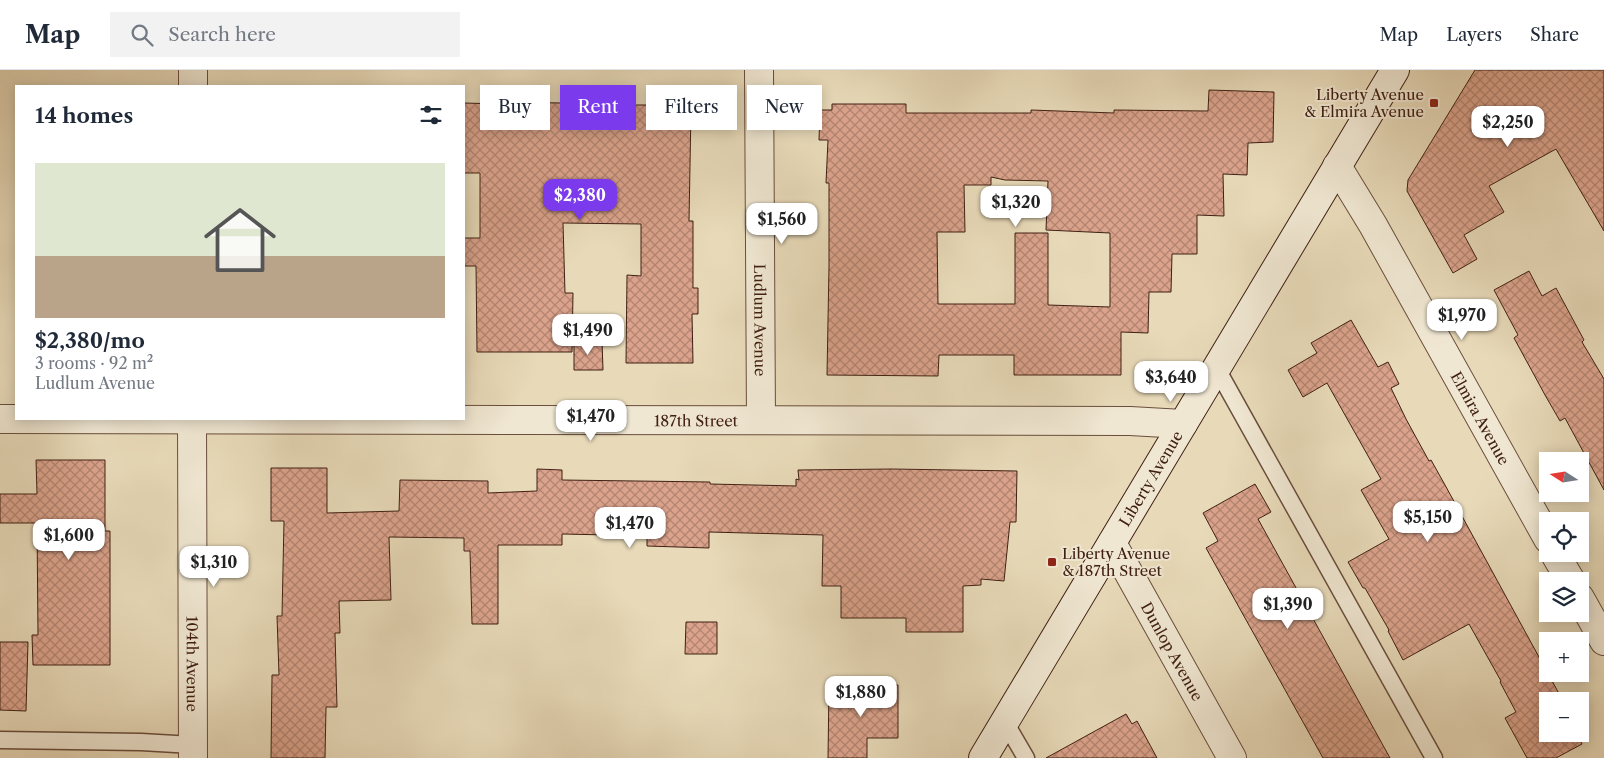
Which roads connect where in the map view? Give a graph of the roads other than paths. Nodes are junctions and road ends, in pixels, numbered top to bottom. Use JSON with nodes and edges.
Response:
{"nodes":[{"id":1,"x":193,"y":70,"type":"edge"},
{"id":2,"x":759,"y":70,"type":"edge"},
{"id":3,"x":1395,"y":70,"type":"edge"},
{"id":4,"x":193,"y":85,"type":"edge"},
{"id":5,"x":1337,"y":166,"type":"junction"},
{"id":6,"x":1216,"y":369,"type":"junction"},
{"id":7,"x":0,"y":419,"type":"edge"},
{"id":8,"x":15,"y":419,"type":"edge"},
{"id":9,"x":192,"y":420,"type":"edge"},
{"id":10,"x":761,"y":420,"type":"junction"},
{"id":11,"x":1183,"y":424,"type":"junction"},
{"id":12,"x":1539,"y":524,"type":"edge"},
{"id":13,"x":1112,"y":543,"type":"junction"},
{"id":14,"x":1589,"y":614,"type":"edge"},
{"id":15,"x":1604,"y":641,"type":"edge"},
{"id":16,"x":1005,"y":722,"type":"junction"},
{"id":17,"x":0,"y":740,"type":"edge"},
{"id":18,"x":193,"y":751,"type":"edge"},
{"id":19,"x":983,"y":758,"type":"edge"},
{"id":20,"x":1026,"y":758,"type":"edge"},
{"id":21,"x":1232,"y":758,"type":"edge"},
{"id":22,"x":1434,"y":758,"type":"edge"}],
"edges":[{"from":1,"to":4,"type":"street"},
{"from":2,"to":10,"type":"street","name":"Ludlum Avenue"},
{"from":3,"to":5,"type":"street","name":"Liberty Avenue"},
{"from":5,"to":6,"type":"street","name":"Liberty Avenue"},
{"from":5,"to":12,"type":"street","name":"Elmira Avenue"},
{"from":6,"to":11,"type":"street","name":"Liberty Avenue"},
{"from":6,"to":22,"type":"lane"},
{"from":7,"to":8,"type":"street","name":"187th Street"},
{"from":9,"to":10,"type":"street","name":"187th Street"},
{"from":9,"to":18,"type":"street","name":"104th Avenue"},
{"from":10,"to":11,"type":"street","name":"187th Street"},
{"from":11,"to":13,"type":"street","name":"Liberty Avenue"},
{"from":13,"to":16,"type":"street","name":"Liberty Avenue"},
{"from":13,"to":21,"type":"street","name":"Dunlop Avenue"},
{"from":14,"to":15,"type":"street"},
{"from":16,"to":19,"type":"street","name":"Liberty Avenue"},
{"from":16,"to":20,"type":"lane"},
{"from":17,"to":18,"type":"lane"}]}
